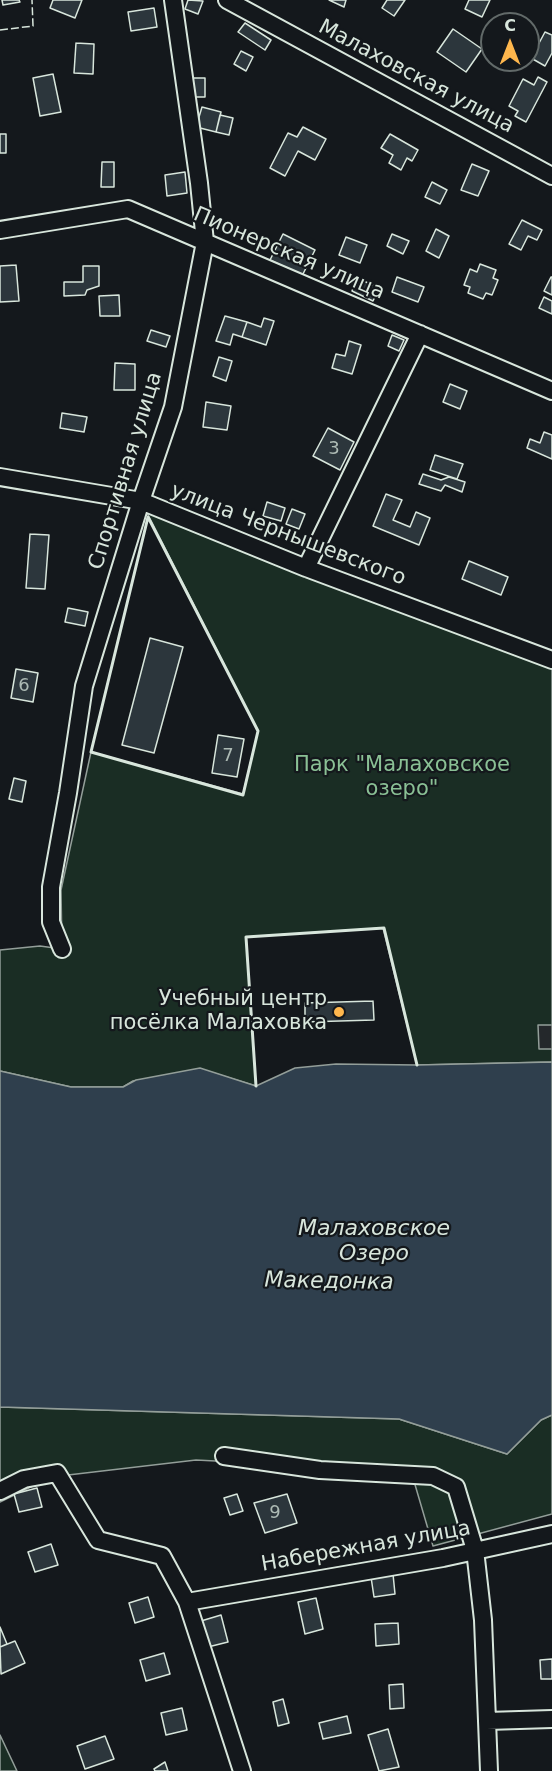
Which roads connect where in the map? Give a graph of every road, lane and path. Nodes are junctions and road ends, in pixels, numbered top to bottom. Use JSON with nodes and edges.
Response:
{"nodes":[{"id":1,"x":173,"y":0,"type":"edge"},
{"id":2,"x":226,"y":0,"type":"edge"},
{"id":3,"x":552,"y":176,"type":"edge"},
{"id":4,"x":0,"y":230,"type":"edge"},
{"id":5,"x":205,"y":242,"type":"junction"},
{"id":6,"x":420,"y":334,"type":"junction"},
{"id":7,"x":552,"y":391,"type":"edge"},
{"id":8,"x":0,"y":477,"type":"edge"},
{"id":9,"x":141,"y":501,"type":"junction"},
{"id":10,"x":306,"y":568,"type":"junction"},
{"id":11,"x":552,"y":660,"type":"edge"},
{"id":12,"x":62,"y":949,"type":"dead end"},
{"id":13,"x":224,"y":1456,"type":"dead end"},
{"id":14,"x":0,"y":1491,"type":"edge"},
{"id":15,"x":552,"y":1534,"type":"edge"},
{"id":16,"x":476,"y":1550,"type":"junction"},
{"id":17,"x":187,"y":1602,"type":"junction"},
{"id":18,"x":552,"y":1719,"type":"edge"},
{"id":19,"x":487,"y":1721,"type":"junction"},
{"id":20,"x":242,"y":1771,"type":"edge"},
{"id":21,"x":489,"y":1771,"type":"edge"}],
"edges":[{"from":1,"to":5,"type":"street","name":"Спортивная улица"},
{"from":2,"to":3,"type":"street","name":"Малаховская улица"},
{"from":4,"to":5,"type":"street","name":"Пионерская улица"},
{"from":5,"to":6,"type":"street","name":"Пионерская улица"},
{"from":5,"to":9,"type":"street","name":"Спортивная улица"},
{"from":6,"to":7,"type":"street","name":"Пионерская улица"},
{"from":6,"to":10,"type":"street"},
{"from":8,"to":9,"type":"street","name":"улица Чернышевского"},
{"from":9,"to":10,"type":"street","name":"улица Чернышевского"},
{"from":9,"to":12,"type":"street","name":"Спортивная улица"},
{"from":10,"to":11,"type":"street","name":"улица Чернышевского"},
{"from":13,"to":16,"type":"street"},
{"from":14,"to":17,"type":"street"},
{"from":15,"to":16,"type":"street","name":"Набережная улица"},
{"from":16,"to":17,"type":"street","name":"Набережная улица"},
{"from":16,"to":19,"type":"street"},
{"from":17,"to":20,"type":"street"},
{"from":18,"to":19,"type":"street"},
{"from":19,"to":21,"type":"street"}]}
